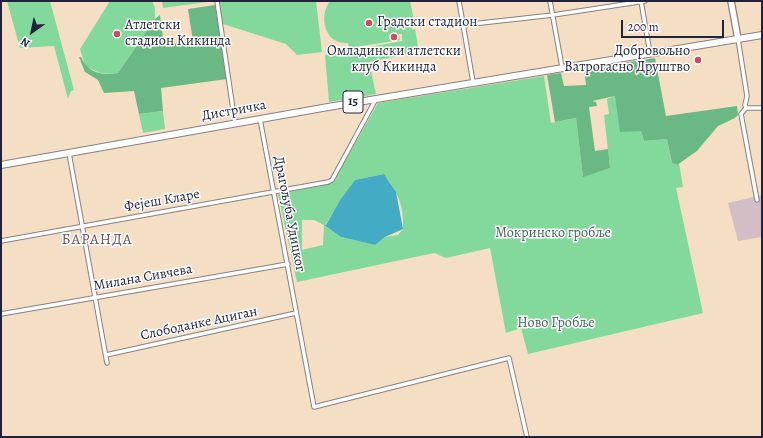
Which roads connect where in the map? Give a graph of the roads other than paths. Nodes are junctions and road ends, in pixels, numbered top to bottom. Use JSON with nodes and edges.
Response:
{"nodes":[{"id":1,"x":217,"y":1,"type":"edge"},
{"id":2,"x":459,"y":1,"type":"edge"},
{"id":3,"x":550,"y":1,"type":"edge"},
{"id":4,"x":642,"y":1,"type":"edge"},
{"id":5,"x":731,"y":1,"type":"edge"},
{"id":6,"x":553,"y":15,"type":"junction"},
{"id":7,"x":463,"y":25,"type":"junction"},
{"id":8,"x":762,"y":36,"type":"edge"},
{"id":9,"x":738,"y":39,"type":"junction"},
{"id":10,"x":650,"y":53,"type":"junction"},
{"id":11,"x":562,"y":67,"type":"junction"},
{"id":12,"x":472,"y":83,"type":"junction"},
{"id":13,"x":376,"y":98,"type":"junction"},
{"id":14,"x":746,"y":108,"type":"junction"},
{"id":15,"x":762,"y":108,"type":"edge"},
{"id":16,"x":260,"y":119,"type":"junction"},
{"id":17,"x":236,"y":123,"type":"junction"},
{"id":18,"x":69,"y":153,"type":"junction"},
{"id":19,"x":1,"y":165,"type":"edge"},
{"id":20,"x":274,"y":192,"type":"junction"},
{"id":21,"x":757,"y":200,"type":"dead end"},
{"id":22,"x":82,"y":226,"type":"junction"},
{"id":23,"x":1,"y":241,"type":"edge"},
{"id":24,"x":288,"y":264,"type":"junction"},
{"id":25,"x":94,"y":298,"type":"junction"},
{"id":26,"x":296,"y":313,"type":"junction"},
{"id":27,"x":1,"y":314,"type":"edge"},
{"id":28,"x":106,"y":355,"type":"junction"},
{"id":29,"x":107,"y":363,"type":"dead end"},
{"id":30,"x":526,"y":437,"type":"edge"}],
"edges":[{"from":1,"to":17,"type":"street"},
{"from":2,"to":7,"type":"street"},
{"from":3,"to":6,"type":"street"},
{"from":4,"to":6,"type":"street"},
{"from":4,"to":10,"type":"street"},
{"from":5,"to":9,"type":"street"},
{"from":6,"to":7,"type":"street"},
{"from":6,"to":11,"type":"street"},
{"from":7,"to":12,"type":"street"},
{"from":8,"to":9,"type":"main road","number":"15"},
{"from":9,"to":10,"type":"main road","number":"15"},
{"from":9,"to":14,"type":"street"},
{"from":10,"to":11,"type":"main road","number":"15"},
{"from":11,"to":12,"type":"main road","number":"15"},
{"from":12,"to":13,"type":"main road","name":"Дистричка","number":"15"},
{"from":13,"to":16,"type":"main road","name":"Дистричка","number":"15"},
{"from":13,"to":20,"type":"street","name":"Фејеш Кларе"},
{"from":14,"to":15,"type":"street"},
{"from":14,"to":21,"type":"street"},
{"from":16,"to":17,"type":"main road","name":"Дистричка","number":"15"},
{"from":16,"to":20,"type":"street","name":"Драгољуба Удицког"},
{"from":17,"to":18,"type":"main road","name":"Дистричка","number":"15"},
{"from":18,"to":19,"type":"main road","name":"Дистричка","number":"15"},
{"from":18,"to":22,"type":"street"},
{"from":20,"to":22,"type":"street","name":"Фејеш Кларе"},
{"from":20,"to":24,"type":"street","name":"Драгољуба Удицког"},
{"from":22,"to":23,"type":"street","name":"Фејеш Кларе"},
{"from":22,"to":25,"type":"street"},
{"from":24,"to":25,"type":"street","name":"Милана Сивчева"},
{"from":24,"to":26,"type":"street","name":"Драгољуба Удицког"},
{"from":25,"to":27,"type":"street","name":"Милана Сивчева"},
{"from":25,"to":28,"type":"street"},
{"from":26,"to":28,"type":"street","name":"Слободанке Ациган"},
{"from":26,"to":30,"type":"street","name":"Драгољуба Удицког"},
{"from":28,"to":29,"type":"street"}]}
